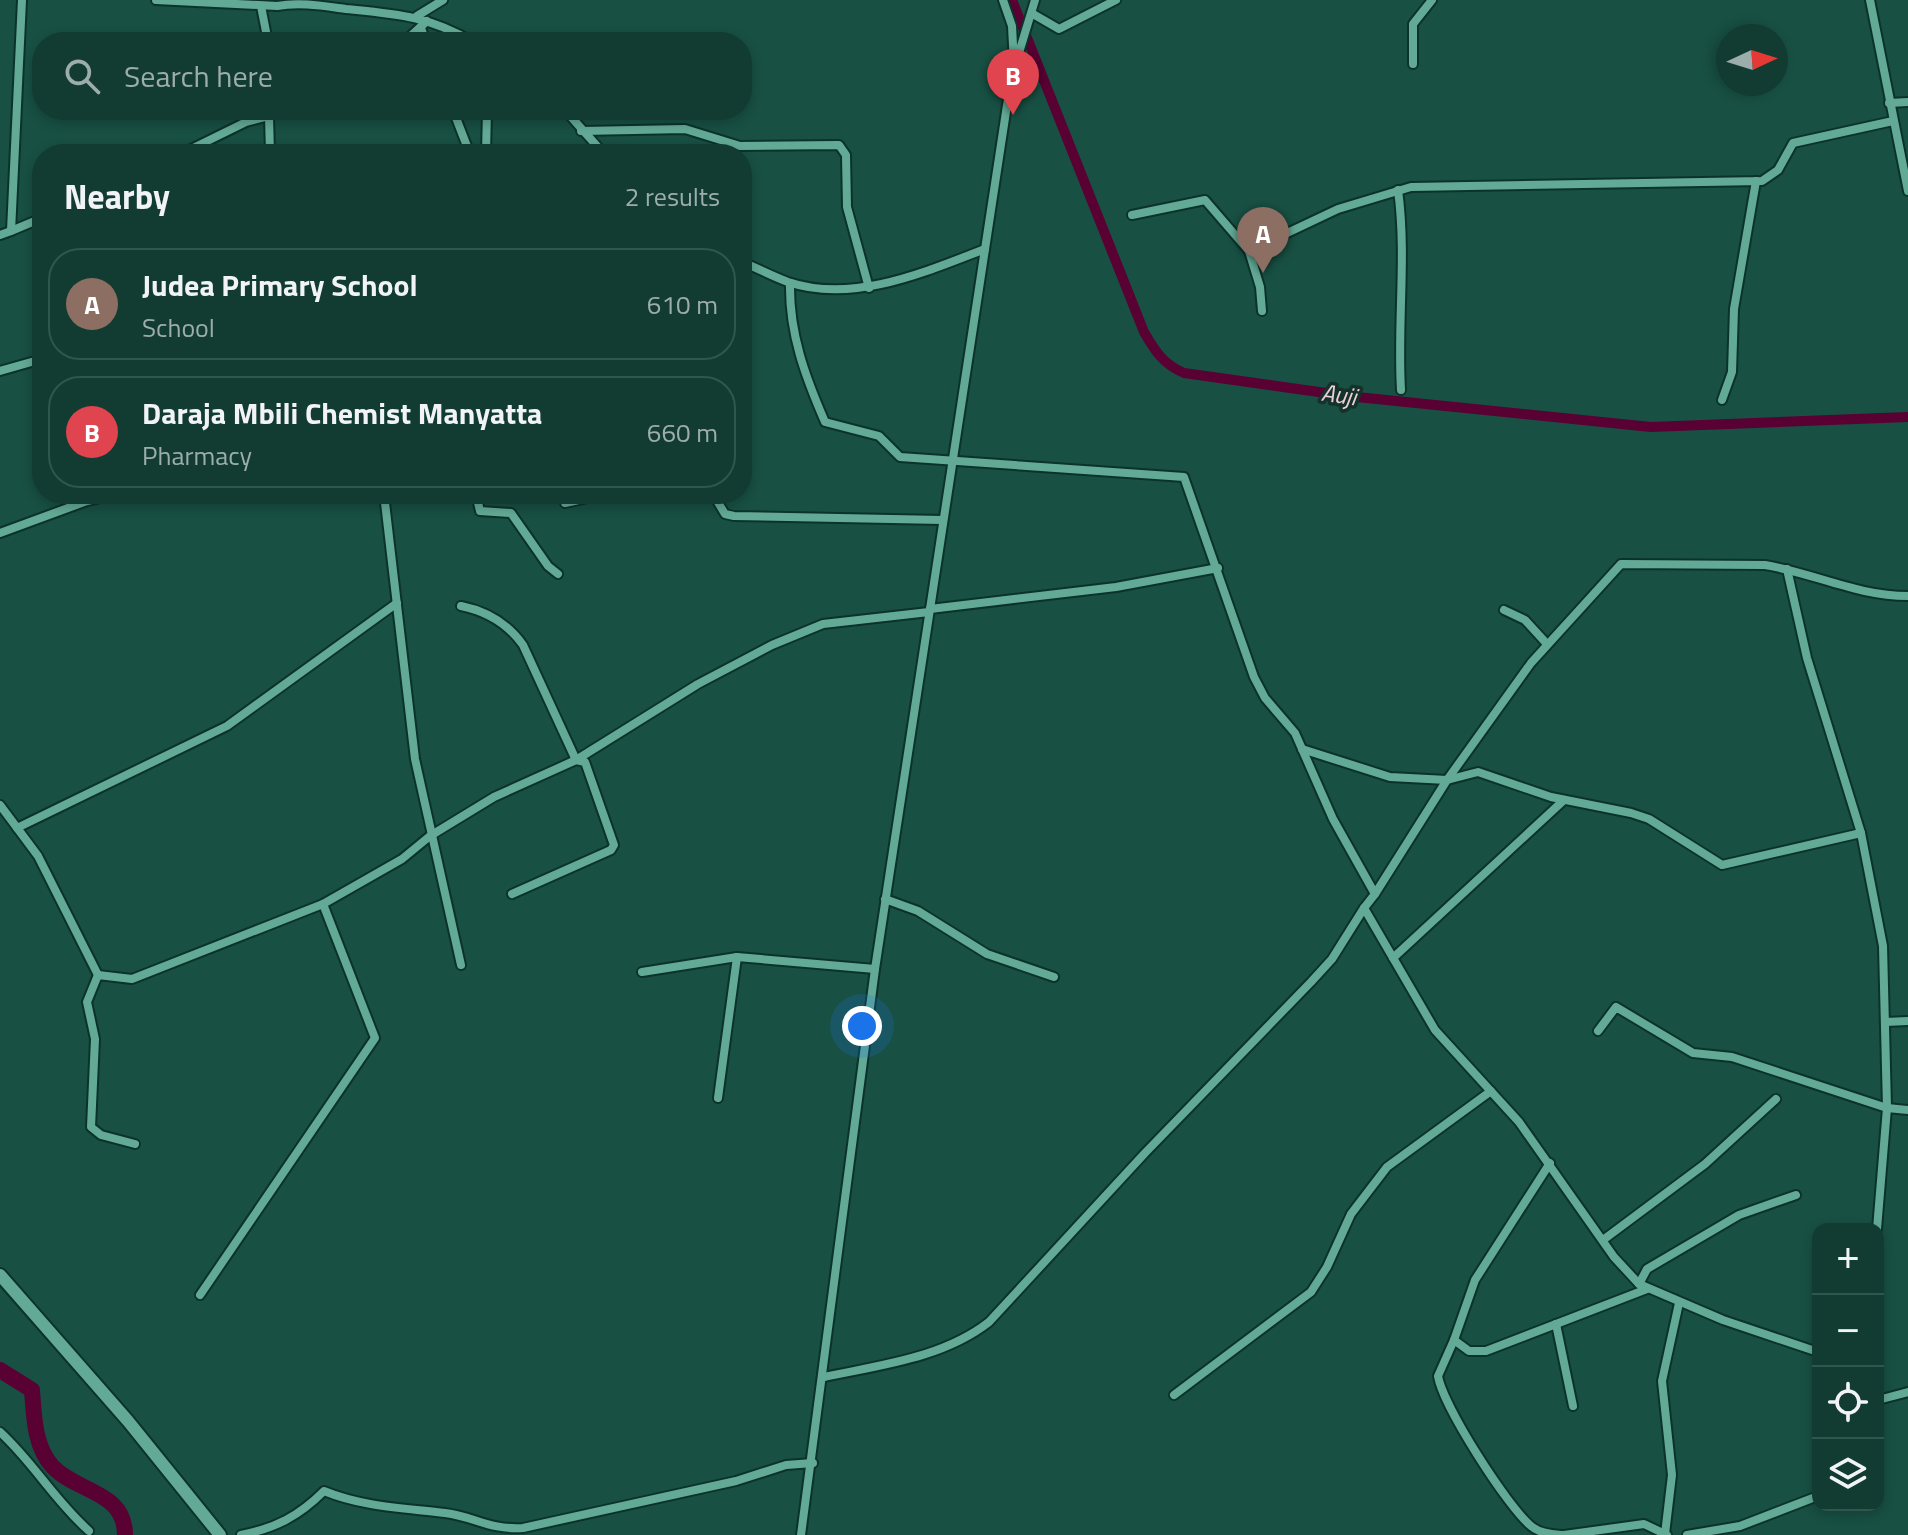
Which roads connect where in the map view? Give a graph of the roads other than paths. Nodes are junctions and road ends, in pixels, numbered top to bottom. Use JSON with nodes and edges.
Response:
{"nodes":[{"id":1,"x":22,"y":0,"type":"edge"},
{"id":2,"x":156,"y":0,"type":"edge"},
{"id":3,"x":443,"y":0,"type":"edge"},
{"id":4,"x":1003,"y":0,"type":"edge"},
{"id":5,"x":1035,"y":0,"type":"edge"},
{"id":6,"x":1116,"y":0,"type":"edge"},
{"id":7,"x":1432,"y":0,"type":"edge"},
{"id":8,"x":1870,"y":0,"type":"edge"},
{"id":9,"x":231,"y":2,"type":"edge"},
{"id":10,"x":261,"y":6,"type":"junction"},
{"id":11,"x":417,"y":16,"type":"junction"},
{"id":12,"x":1032,"y":16,"type":"junction"},
{"id":13,"x":424,"y":24,"type":"junction"},
{"id":14,"x":266,"y":32,"type":"edge"},
{"id":15,"x":415,"y":32,"type":"edge"},
{"id":16,"x":425,"y":32,"type":"edge"},
{"id":17,"x":446,"y":32,"type":"edge"},
{"id":18,"x":1413,"y":64,"type":"dead end"},
{"id":19,"x":1015,"y":68,"type":"junction"},
{"id":20,"x":1908,"y":102,"type":"edge"},
{"id":21,"x":1889,"y":103,"type":"junction"},
{"id":22,"x":251,"y":120,"type":"edge"},
{"id":23,"x":272,"y":120,"type":"edge"},
{"id":24,"x":457,"y":120,"type":"edge"},
{"id":25,"x":487,"y":120,"type":"edge"},
{"id":26,"x":573,"y":120,"type":"edge"},
{"id":27,"x":1893,"y":121,"type":"junction"},
{"id":28,"x":581,"y":131,"type":"junction"},
{"id":29,"x":201,"y":144,"type":"edge"},
{"id":30,"x":270,"y":144,"type":"edge"},
{"id":31,"x":466,"y":144,"type":"edge"},
{"id":32,"x":486,"y":144,"type":"edge"},
{"id":33,"x":594,"y":144,"type":"edge"},
{"id":34,"x":734,"y":144,"type":"edge"},
{"id":35,"x":752,"y":146,"type":"edge"},
{"id":36,"x":1756,"y":181,"type":"junction"},
{"id":37,"x":1398,"y":190,"type":"junction"},
{"id":38,"x":1908,"y":191,"type":"edge"},
{"id":39,"x":1132,"y":215,"type":"dead end"},
{"id":40,"x":32,"y":222,"type":"edge"},
{"id":41,"x":11,"y":231,"type":"junction"},
{"id":42,"x":0,"y":235,"type":"edge"},
{"id":43,"x":985,"y":249,"type":"junction"},
{"id":44,"x":1249,"y":251,"type":"junction"},
{"id":45,"x":752,"y":266,"type":"edge"},
{"id":46,"x":790,"y":283,"type":"junction"},
{"id":47,"x":869,"y":288,"type":"junction"},
{"id":48,"x":1262,"y":311,"type":"dead end"},
{"id":49,"x":32,"y":362,"type":"edge"},
{"id":50,"x":0,"y":371,"type":"edge"},
{"id":51,"x":1401,"y":390,"type":"dead end"},
{"id":52,"x":1722,"y":400,"type":"dead end"},
{"id":53,"x":952,"y":461,"type":"junction"},
{"id":54,"x":79,"y":504,"type":"edge"},
{"id":55,"x":385,"y":504,"type":"edge"},
{"id":56,"x":478,"y":504,"type":"edge"},
{"id":57,"x":719,"y":504,"type":"edge"},
{"id":58,"x":943,"y":520,"type":"junction"},
{"id":59,"x":0,"y":533,"type":"edge"},
{"id":60,"x":1218,"y":568,"type":"junction"},
{"id":61,"x":1787,"y":569,"type":"junction"},
{"id":62,"x":558,"y":574,"type":"dead end"},
{"id":63,"x":1908,"y":596,"type":"edge"},
{"id":64,"x":397,"y":603,"type":"junction"},
{"id":65,"x":461,"y":606,"type":"dead end"},
{"id":66,"x":929,"y":610,"type":"junction"},
{"id":67,"x":1504,"y":610,"type":"dead end"},
{"id":68,"x":1547,"y":644,"type":"junction"},
{"id":69,"x":1302,"y":749,"type":"junction"},
{"id":70,"x":576,"y":760,"type":"junction"},
{"id":71,"x":1447,"y":780,"type":"junction"},
{"id":72,"x":1564,"y":800,"type":"junction"},
{"id":73,"x":0,"y":805,"type":"edge"},
{"id":74,"x":17,"y":828,"type":"junction"},
{"id":75,"x":1861,"y":833,"type":"junction"},
{"id":76,"x":430,"y":836,"type":"junction"},
{"id":77,"x":512,"y":894,"type":"dead end"},
{"id":78,"x":1375,"y":894,"type":"junction"},
{"id":79,"x":885,"y":899,"type":"junction"},
{"id":80,"x":323,"y":904,"type":"junction"},
{"id":81,"x":1364,"y":908,"type":"junction"},
{"id":82,"x":737,"y":957,"type":"junction"},
{"id":83,"x":1393,"y":958,"type":"junction"},
{"id":84,"x":461,"y":965,"type":"dead end"},
{"id":85,"x":875,"y":969,"type":"junction"},
{"id":86,"x":642,"y":972,"type":"dead end"},
{"id":87,"x":98,"y":975,"type":"junction"},
{"id":88,"x":1054,"y":977,"type":"dead end"},
{"id":89,"x":1908,"y":1021,"type":"edge"},
{"id":90,"x":1885,"y":1022,"type":"junction"},
{"id":91,"x":1598,"y":1031,"type":"dead end"},
{"id":92,"x":1491,"y":1091,"type":"junction"},
{"id":93,"x":718,"y":1098,"type":"dead end"},
{"id":94,"x":1776,"y":1099,"type":"dead end"},
{"id":95,"x":1887,"y":1108,"type":"junction"},
{"id":96,"x":1908,"y":1110,"type":"edge"},
{"id":97,"x":135,"y":1144,"type":"dead end"},
{"id":98,"x":1550,"y":1163,"type":"junction"},
{"id":99,"x":1796,"y":1195,"type":"dead end"},
{"id":100,"x":1877,"y":1223,"type":"edge"},
{"id":101,"x":1603,"y":1240,"type":"junction"},
{"id":102,"x":0,"y":1275,"type":"edge"},
{"id":103,"x":1643,"y":1286,"type":"junction"},
{"id":104,"x":200,"y":1295,"type":"dead end"},
{"id":105,"x":1679,"y":1303,"type":"junction"},
{"id":106,"x":1556,"y":1324,"type":"junction"},
{"id":107,"x":1454,"y":1340,"type":"junction"},
{"id":108,"x":1812,"y":1350,"type":"edge"},
{"id":109,"x":824,"y":1377,"type":"junction"},
{"id":110,"x":1908,"y":1392,"type":"edge"},
{"id":111,"x":1174,"y":1395,"type":"dead end"},
{"id":112,"x":1884,"y":1398,"type":"edge"},
{"id":113,"x":1573,"y":1406,"type":"dead end"},
{"id":114,"x":0,"y":1432,"type":"edge"},
{"id":115,"x":813,"y":1463,"type":"junction"},
{"id":116,"x":1812,"y":1498,"type":"edge"},
{"id":117,"x":89,"y":1531,"type":"dead end"},
{"id":118,"x":1666,"y":1534,"type":"edge"},
{"id":119,"x":220,"y":1535,"type":"edge"},
{"id":120,"x":241,"y":1535,"type":"edge"},
{"id":121,"x":801,"y":1535,"type":"edge"},
{"id":122,"x":1562,"y":1535,"type":"edge"},
{"id":123,"x":1687,"y":1535,"type":"edge"}],
"edges":[{"from":1,"to":41,"type":"street"},
{"from":2,"to":9,"type":"street"},
{"from":3,"to":11,"type":"street"},
{"from":4,"to":19,"type":"street"},
{"from":5,"to":12,"type":"street"},
{"from":6,"to":12,"type":"street"},
{"from":7,"to":18,"type":"street"},
{"from":8,"to":21,"type":"street"},
{"from":9,"to":10,"type":"street"},
{"from":10,"to":11,"type":"street"},
{"from":10,"to":14,"type":"street"},
{"from":11,"to":13,"type":"street"},
{"from":12,"to":19,"type":"street"},
{"from":13,"to":15,"type":"street"},
{"from":13,"to":16,"type":"street"},
{"from":13,"to":17,"type":"street"},
{"from":19,"to":43,"type":"street"},
{"from":20,"to":21,"type":"street"},
{"from":21,"to":27,"type":"street"},
{"from":22,"to":29,"type":"street"},
{"from":23,"to":30,"type":"street"},
{"from":24,"to":31,"type":"street"},
{"from":25,"to":32,"type":"street"},
{"from":26,"to":28,"type":"street"},
{"from":27,"to":36,"type":"street"},
{"from":27,"to":38,"type":"street"},
{"from":28,"to":33,"type":"street"},
{"from":28,"to":34,"type":"street"},
{"from":35,"to":47,"type":"street"},
{"from":36,"to":37,"type":"street"},
{"from":36,"to":52,"type":"street"},
{"from":37,"to":44,"type":"street"},
{"from":37,"to":51,"type":"street"},
{"from":39,"to":44,"type":"street"},
{"from":40,"to":41,"type":"street"},
{"from":41,"to":42,"type":"street"},
{"from":43,"to":47,"type":"street"},
{"from":43,"to":53,"type":"street"},
{"from":44,"to":48,"type":"street"},
{"from":45,"to":46,"type":"street"},
{"from":46,"to":47,"type":"street"},
{"from":46,"to":53,"type":"street"},
{"from":49,"to":50,"type":"street"},
{"from":53,"to":58,"type":"street"},
{"from":53,"to":60,"type":"street"},
{"from":54,"to":59,"type":"street"},
{"from":55,"to":64,"type":"street"},
{"from":56,"to":62,"type":"street"},
{"from":57,"to":58,"type":"street"},
{"from":58,"to":66,"type":"street"},
{"from":60,"to":66,"type":"street"},
{"from":60,"to":69,"type":"street"},
{"from":61,"to":63,"type":"street"},
{"from":61,"to":68,"type":"street"},
{"from":61,"to":75,"type":"street"},
{"from":64,"to":74,"type":"street"},
{"from":64,"to":76,"type":"street"},
{"from":65,"to":70,"type":"street"},
{"from":66,"to":70,"type":"street"},
{"from":66,"to":79,"type":"street"},
{"from":67,"to":68,"type":"street"},
{"from":68,"to":71,"type":"street"},
{"from":69,"to":71,"type":"street"},
{"from":69,"to":78,"type":"street"},
{"from":70,"to":76,"type":"street"},
{"from":70,"to":77,"type":"street"},
{"from":71,"to":72,"type":"street"},
{"from":71,"to":78,"type":"street"},
{"from":72,"to":75,"type":"street"},
{"from":72,"to":83,"type":"street"},
{"from":73,"to":74,"type":"street"},
{"from":74,"to":87,"type":"street"},
{"from":75,"to":90,"type":"street"},
{"from":76,"to":80,"type":"street"},
{"from":76,"to":84,"type":"street"},
{"from":78,"to":81,"type":"street"},
{"from":79,"to":85,"type":"street"},
{"from":79,"to":88,"type":"street"},
{"from":80,"to":87,"type":"street"},
{"from":80,"to":104,"type":"street"},
{"from":81,"to":83,"type":"street"},
{"from":81,"to":109,"type":"street"},
{"from":82,"to":85,"type":"street"},
{"from":82,"to":86,"type":"street"},
{"from":82,"to":93,"type":"street"},
{"from":83,"to":92,"type":"street"},
{"from":85,"to":109,"type":"street"},
{"from":87,"to":97,"type":"street"},
{"from":89,"to":90,"type":"street"},
{"from":90,"to":95,"type":"street"},
{"from":91,"to":95,"type":"street"},
{"from":92,"to":98,"type":"street"},
{"from":92,"to":111,"type":"street"},
{"from":94,"to":101,"type":"street"},
{"from":95,"to":96,"type":"street"},
{"from":95,"to":100,"type":"street"},
{"from":98,"to":101,"type":"street"},
{"from":98,"to":107,"type":"street"},
{"from":99,"to":103,"type":"street"},
{"from":101,"to":103,"type":"street"},
{"from":102,"to":119,"type":"main road"},
{"from":103,"to":105,"type":"street"},
{"from":103,"to":106,"type":"street"},
{"from":105,"to":108,"type":"street"},
{"from":105,"to":118,"type":"street"},
{"from":106,"to":107,"type":"street"},
{"from":106,"to":113,"type":"street"},
{"from":107,"to":122,"type":"street"},
{"from":109,"to":115,"type":"street"},
{"from":110,"to":112,"type":"street"},
{"from":114,"to":117,"type":"street"},
{"from":115,"to":120,"type":"street"},
{"from":115,"to":121,"type":"street"},
{"from":116,"to":123,"type":"street"},
{"from":118,"to":122,"type":"street"}]}
